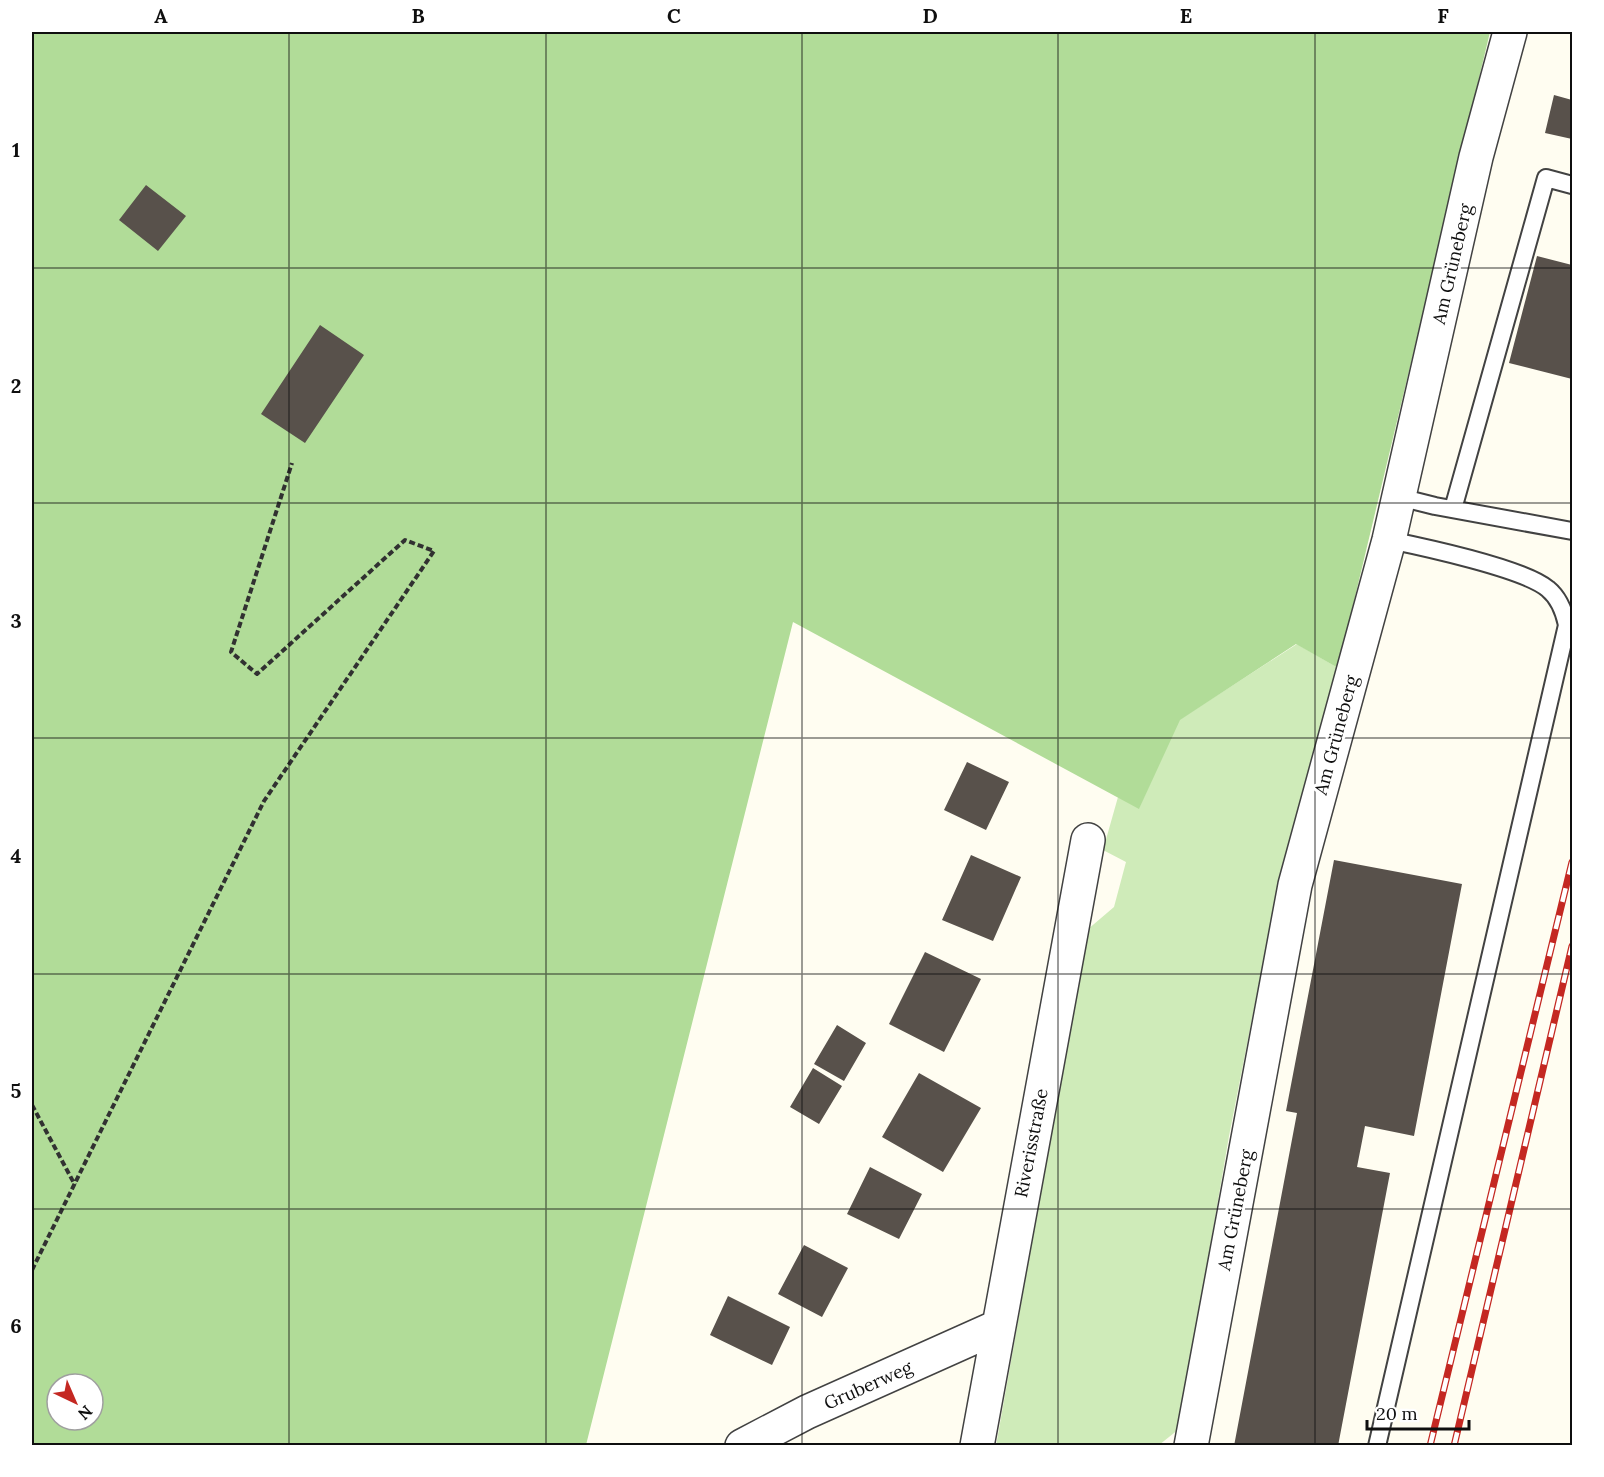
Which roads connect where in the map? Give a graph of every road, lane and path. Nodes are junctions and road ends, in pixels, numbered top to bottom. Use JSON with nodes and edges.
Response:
{"nodes":[{"id":1,"x":1510,"y":32,"type":"edge"},
{"id":2,"x":1572,"y":185,"type":"edge"},
{"id":3,"x":292,"y":463,"type":"dead end"},
{"id":4,"x":1399,"y":496,"type":"junction"},
{"id":5,"x":1453,"y":509,"type":"junction"},
{"id":6,"x":1572,"y":531,"type":"edge"},
{"id":7,"x":1389,"y":540,"type":"junction"},
{"id":8,"x":1088,"y":840,"type":"dead end"},
{"id":9,"x":32,"y":1105,"type":"edge"},
{"id":10,"x":75,"y":1185,"type":"junction"},
{"id":11,"x":32,"y":1270,"type":"edge"},
{"id":12,"x":997,"y":1327,"type":"junction"},
{"id":13,"x":741,"y":1446,"type":"edge"},
{"id":14,"x":977,"y":1446,"type":"edge"},
{"id":15,"x":1191,"y":1446,"type":"edge"},
{"id":16,"x":1377,"y":1446,"type":"edge"}],
"edges":[{"from":1,"to":4,"type":"street","name":"Am Grüneberg"},
{"from":2,"to":5,"type":"lane"},
{"from":3,"to":10,"type":"path"},
{"from":4,"to":5,"type":"lane"},
{"from":4,"to":7,"type":"street","name":"Am Grüneberg"},
{"from":5,"to":6,"type":"lane"},
{"from":7,"to":15,"type":"street","name":"Am Grüneberg"},
{"from":7,"to":16,"type":"lane"},
{"from":8,"to":12,"type":"street","name":"Riverisstraße"},
{"from":9,"to":10,"type":"path"},
{"from":10,"to":11,"type":"path"},
{"from":12,"to":13,"type":"street","name":"Gruberweg"},
{"from":12,"to":14,"type":"street","name":"Riverisstraße"}]}
